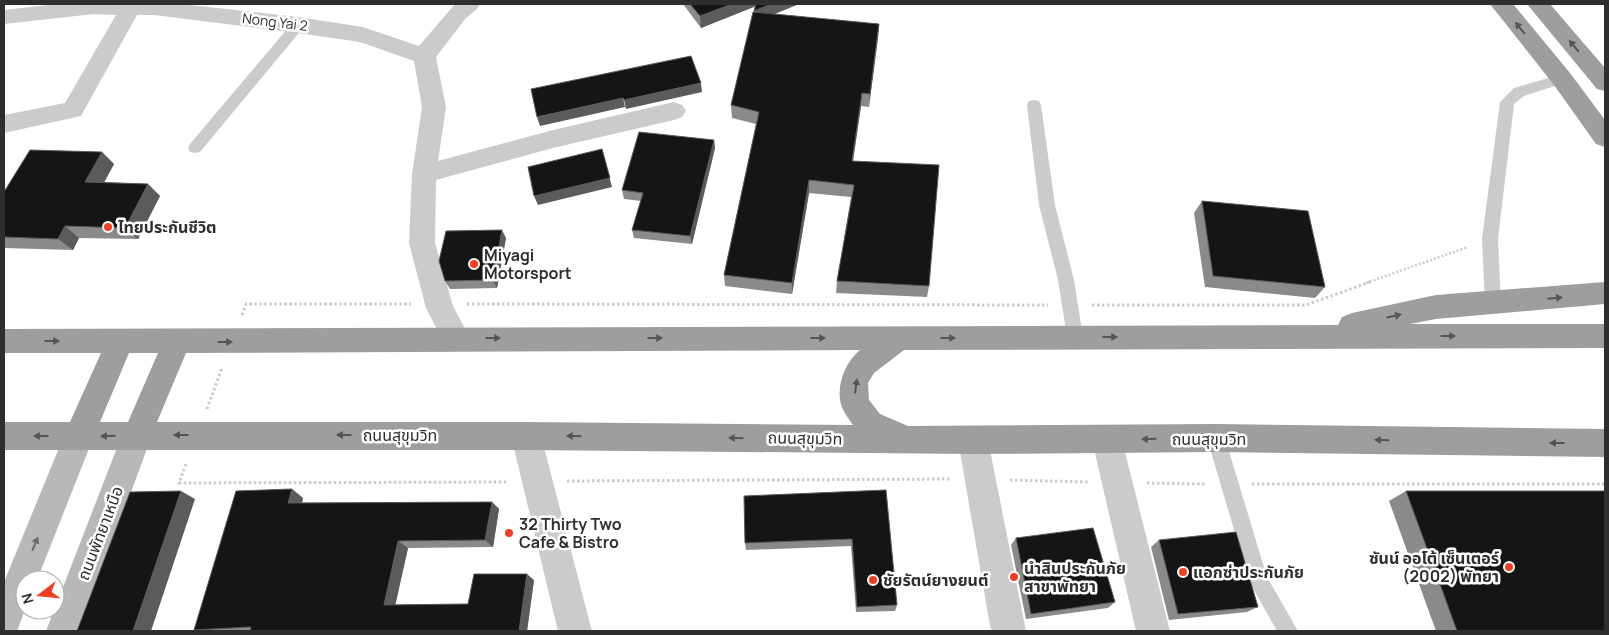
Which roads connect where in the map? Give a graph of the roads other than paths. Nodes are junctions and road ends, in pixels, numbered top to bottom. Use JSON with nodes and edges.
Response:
{"nodes":[{"id":1,"x":469,"y":4,"type":"edge"},
{"id":2,"x":1501,"y":4,"type":"edge"},
{"id":3,"x":1538,"y":4,"type":"edge"},
{"id":4,"x":131,"y":7,"type":"junction"},
{"id":5,"x":4,"y":17,"type":"edge"},
{"id":6,"x":298,"y":25,"type":"junction"},
{"id":7,"x":424,"y":56,"type":"junction"},
{"id":8,"x":1562,"y":79,"type":"junction"},
{"id":9,"x":1605,"y":83,"type":"edge"},
{"id":10,"x":1034,"y":105,"type":"dead end"},
{"id":11,"x":674,"y":111,"type":"dead end"},
{"id":12,"x":4,"y":124,"type":"edge"},
{"id":13,"x":1605,"y":124,"type":"edge"},
{"id":14,"x":1605,"y":138,"type":"edge"},
{"id":15,"x":195,"y":148,"type":"dead end"},
{"id":16,"x":424,"y":174,"type":"junction"},
{"id":17,"x":1605,"y":293,"type":"edge"},
{"id":18,"x":1493,"y":303,"type":"junction"},
{"id":19,"x":1605,"y":336,"type":"edge"},
{"id":20,"x":1075,"y":337,"type":"junction"},
{"id":21,"x":1295,"y":337,"type":"junction"},
{"id":22,"x":456,"y":338,"type":"junction"},
{"id":23,"x":899,"y":338,"type":"junction"},
{"id":24,"x":121,"y":340,"type":"junction"},
{"id":25,"x":4,"y":341,"type":"edge"},
{"id":26,"x":177,"y":341,"type":"junction"},
{"id":27,"x":137,"y":435,"type":"junction"},
{"id":28,"x":4,"y":436,"type":"edge"},
{"id":29,"x":79,"y":436,"type":"junction"},
{"id":30,"x":526,"y":436,"type":"junction"},
{"id":31,"x":1216,"y":438,"type":"junction"},
{"id":32,"x":907,"y":440,"type":"junction"},
{"id":33,"x":973,"y":440,"type":"junction"},
{"id":34,"x":1107,"y":440,"type":"junction"},
{"id":35,"x":1605,"y":443,"type":"edge"},
{"id":36,"x":4,"y":622,"type":"edge"},
{"id":37,"x":63,"y":631,"type":"edge"},
{"id":38,"x":575,"y":631,"type":"edge"},
{"id":39,"x":1009,"y":631,"type":"edge"},
{"id":40,"x":1153,"y":631,"type":"edge"},
{"id":41,"x":1288,"y":631,"type":"edge"}],
"edges":[{"from":1,"to":7,"type":"street"},
{"from":8,"to":2,"type":"highway","one_way":true},
{"from":9,"to":3,"type":"highway","one_way":true},
{"from":4,"to":5,"type":"street","name":"Nong Yai 2"},
{"from":4,"to":6,"type":"street","name":"Nong Yai 2"},
{"from":4,"to":12,"type":"street"},
{"from":6,"to":7,"type":"street","name":"Nong Yai 2"},
{"from":6,"to":15,"type":"lane"},
{"from":7,"to":16,"type":"street"},
{"from":8,"to":13,"type":"highway"},
{"from":8,"to":14,"type":"highway"},
{"from":8,"to":18,"type":"lane"},
{"from":10,"to":20,"type":"lane"},
{"from":11,"to":16,"type":"street"},
{"from":16,"to":22,"type":"street"},
{"from":18,"to":17,"type":"highway","one_way":true},
{"from":21,"to":18,"type":"highway","one_way":true},
{"from":21,"to":19,"type":"highway","one_way":true},
{"from":20,"to":21,"type":"highway","one_way":true},
{"from":23,"to":20,"type":"highway","one_way":true},
{"from":22,"to":23,"type":"highway","one_way":true},
{"from":26,"to":22,"type":"highway","one_way":true},
{"from":32,"to":23,"type":"highway","one_way":true},
{"from":25,"to":24,"type":"highway","one_way":true},
{"from":24,"to":26,"type":"highway"},
{"from":24,"to":29,"type":"highway"},
{"from":26,"to":27,"type":"highway"},
{"from":27,"to":29,"type":"highway","name":"ถนนสุขุมวิท","one_way":true},
{"from":30,"to":27,"type":"highway","name":"ถนนสุขุมวิท","one_way":true},
{"from":27,"to":37,"type":"main road","name":"ถนนพัทยาเหนือ"},
{"from":29,"to":28,"type":"highway","name":"ถนนสุขุมวิท","one_way":true},
{"from":36,"to":29,"type":"main road","one_way":true},
{"from":32,"to":30,"type":"highway","name":"ถนนสุขุมวิท","one_way":true},
{"from":30,"to":38,"type":"street"},
{"from":31,"to":34,"type":"highway","name":"ถนนสุขุมวิท","one_way":true},
{"from":35,"to":31,"type":"highway","name":"ถนนสุขุมวิท","one_way":true},
{"from":31,"to":41,"type":"lane"},
{"from":32,"to":33,"type":"highway","name":"ถนนสุขุมวิท"},
{"from":33,"to":34,"type":"highway","name":"ถนนสุขุมวิท"},
{"from":33,"to":39,"type":"street"},
{"from":34,"to":40,"type":"street"}]}
